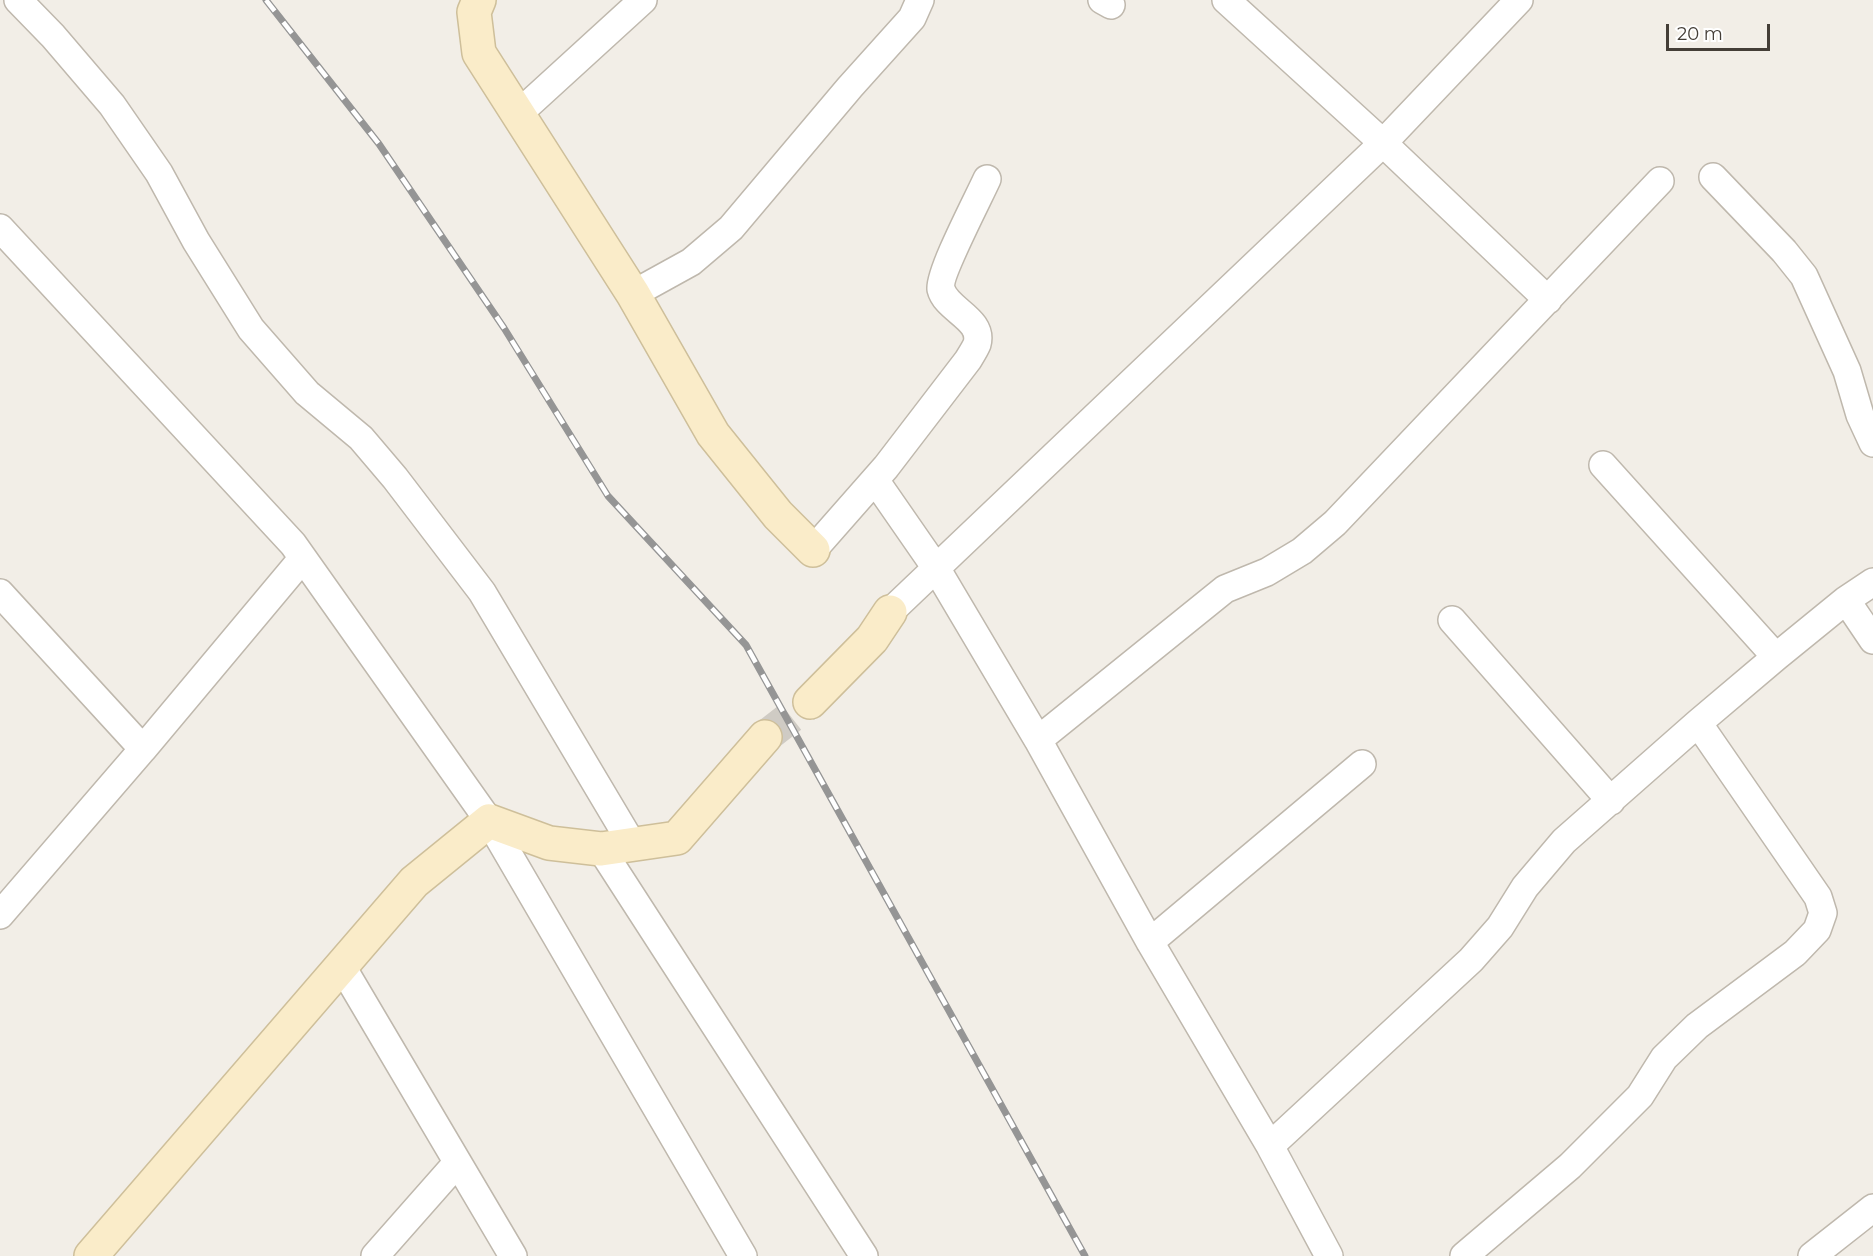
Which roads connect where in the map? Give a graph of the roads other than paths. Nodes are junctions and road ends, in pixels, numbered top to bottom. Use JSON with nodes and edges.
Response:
{"nodes":[{"id":1,"x":18,"y":0,"type":"edge"},
{"id":2,"x":643,"y":0,"type":"edge"},
{"id":3,"x":920,"y":0,"type":"edge"},
{"id":4,"x":1226,"y":0,"type":"edge"},
{"id":5,"x":1510,"y":3,"type":"edge"},
{"id":6,"x":472,"y":4,"type":"edge"},
{"id":7,"x":517,"y":115,"type":"junction"},
{"id":8,"x":1383,"y":143,"type":"junction"},
{"id":9,"x":1713,"y":177,"type":"dead end"},
{"id":10,"x":987,"y":179,"type":"dead end"},
{"id":11,"x":1660,"y":181,"type":"dead end"},
{"id":12,"x":0,"y":228,"type":"edge"},
{"id":13,"x":633,"y":294,"type":"junction"},
{"id":14,"x":1548,"y":300,"type":"junction"},
{"id":15,"x":1873,"y":443,"type":"edge"},
{"id":16,"x":1603,"y":465,"type":"dead end"},
{"id":17,"x":875,"y":480,"type":"junction"},
{"id":18,"x":813,"y":550,"type":"joint"},
{"id":19,"x":302,"y":560,"type":"junction"},
{"id":20,"x":936,"y":568,"type":"junction"},
{"id":21,"x":1873,"y":582,"type":"edge"},
{"id":22,"x":0,"y":593,"type":"edge"},
{"id":23,"x":1846,"y":600,"type":"junction"},
{"id":24,"x":890,"y":612,"type":"joint"},
{"id":25,"x":1452,"y":620,"type":"dead end"},
{"id":26,"x":1873,"y":640,"type":"edge"},
{"id":27,"x":1776,"y":657,"type":"junction"},
{"id":28,"x":810,"y":702,"type":"tunnel mouth"},
{"id":29,"x":1698,"y":723,"type":"junction"},
{"id":30,"x":765,"y":736,"type":"tunnel mouth"},
{"id":31,"x":1038,"y":740,"type":"junction"},
{"id":32,"x":143,"y":749,"type":"junction"},
{"id":33,"x":1362,"y":764,"type":"dead end"},
{"id":34,"x":1611,"y":801,"type":"junction"},
{"id":35,"x":489,"y":821,"type":"junction"},
{"id":36,"x":616,"y":847,"type":"junction"},
{"id":37,"x":0,"y":915,"type":"edge"},
{"id":38,"x":1150,"y":942,"type":"junction"},
{"id":39,"x":341,"y":965,"type":"junction"},
{"id":40,"x":1270,"y":1146,"type":"junction"},
{"id":41,"x":457,"y":1163,"type":"junction"},
{"id":42,"x":1873,"y":1209,"type":"edge"},
{"id":43,"x":91,"y":1256,"type":"edge"},
{"id":44,"x":375,"y":1256,"type":"edge"},
{"id":45,"x":513,"y":1256,"type":"edge"},
{"id":46,"x":743,"y":1256,"type":"edge"},
{"id":47,"x":864,"y":1256,"type":"edge"},
{"id":48,"x":1329,"y":1256,"type":"edge"},
{"id":49,"x":1464,"y":1256,"type":"edge"},
{"id":50,"x":1812,"y":1256,"type":"edge"}],
"edges":[{"from":1,"to":36,"type":"street"},
{"from":2,"to":7,"type":"street"},
{"from":3,"to":13,"type":"street"},
{"from":4,"to":8,"type":"street"},
{"from":5,"to":8,"type":"street"},
{"from":6,"to":7,"type":"street"},
{"from":7,"to":13,"type":"street"},
{"from":8,"to":14,"type":"street"},
{"from":8,"to":20,"type":"street"},
{"from":9,"to":15,"type":"street"},
{"from":10,"to":17,"type":"street"},
{"from":11,"to":14,"type":"street"},
{"from":12,"to":19,"type":"street"},
{"from":13,"to":18,"type":"street"},
{"from":14,"to":31,"type":"street"},
{"from":16,"to":27,"type":"street"},
{"from":17,"to":18,"type":"street"},
{"from":17,"to":20,"type":"street"},
{"from":19,"to":32,"type":"street"},
{"from":19,"to":35,"type":"street"},
{"from":20,"to":24,"type":"street"},
{"from":20,"to":31,"type":"street"},
{"from":21,"to":23,"type":"street"},
{"from":22,"to":32,"type":"street"},
{"from":23,"to":26,"type":"street"},
{"from":23,"to":27,"type":"street"},
{"from":24,"to":28,"type":"street"},
{"from":25,"to":34,"type":"street"},
{"from":27,"to":29,"type":"street"},
{"from":29,"to":34,"type":"street"},
{"from":29,"to":49,"type":"street"},
{"from":30,"to":36,"type":"street"},
{"from":31,"to":38,"type":"street"},
{"from":32,"to":37,"type":"street"},
{"from":33,"to":38,"type":"street"},
{"from":34,"to":40,"type":"street"},
{"from":35,"to":36,"type":"street"},
{"from":35,"to":39,"type":"street"},
{"from":35,"to":46,"type":"street"},
{"from":36,"to":47,"type":"street"},
{"from":38,"to":40,"type":"street"},
{"from":39,"to":41,"type":"street"},
{"from":39,"to":43,"type":"street"},
{"from":40,"to":48,"type":"street"},
{"from":41,"to":44,"type":"street"},
{"from":41,"to":45,"type":"street"},
{"from":42,"to":50,"type":"street"}]}
